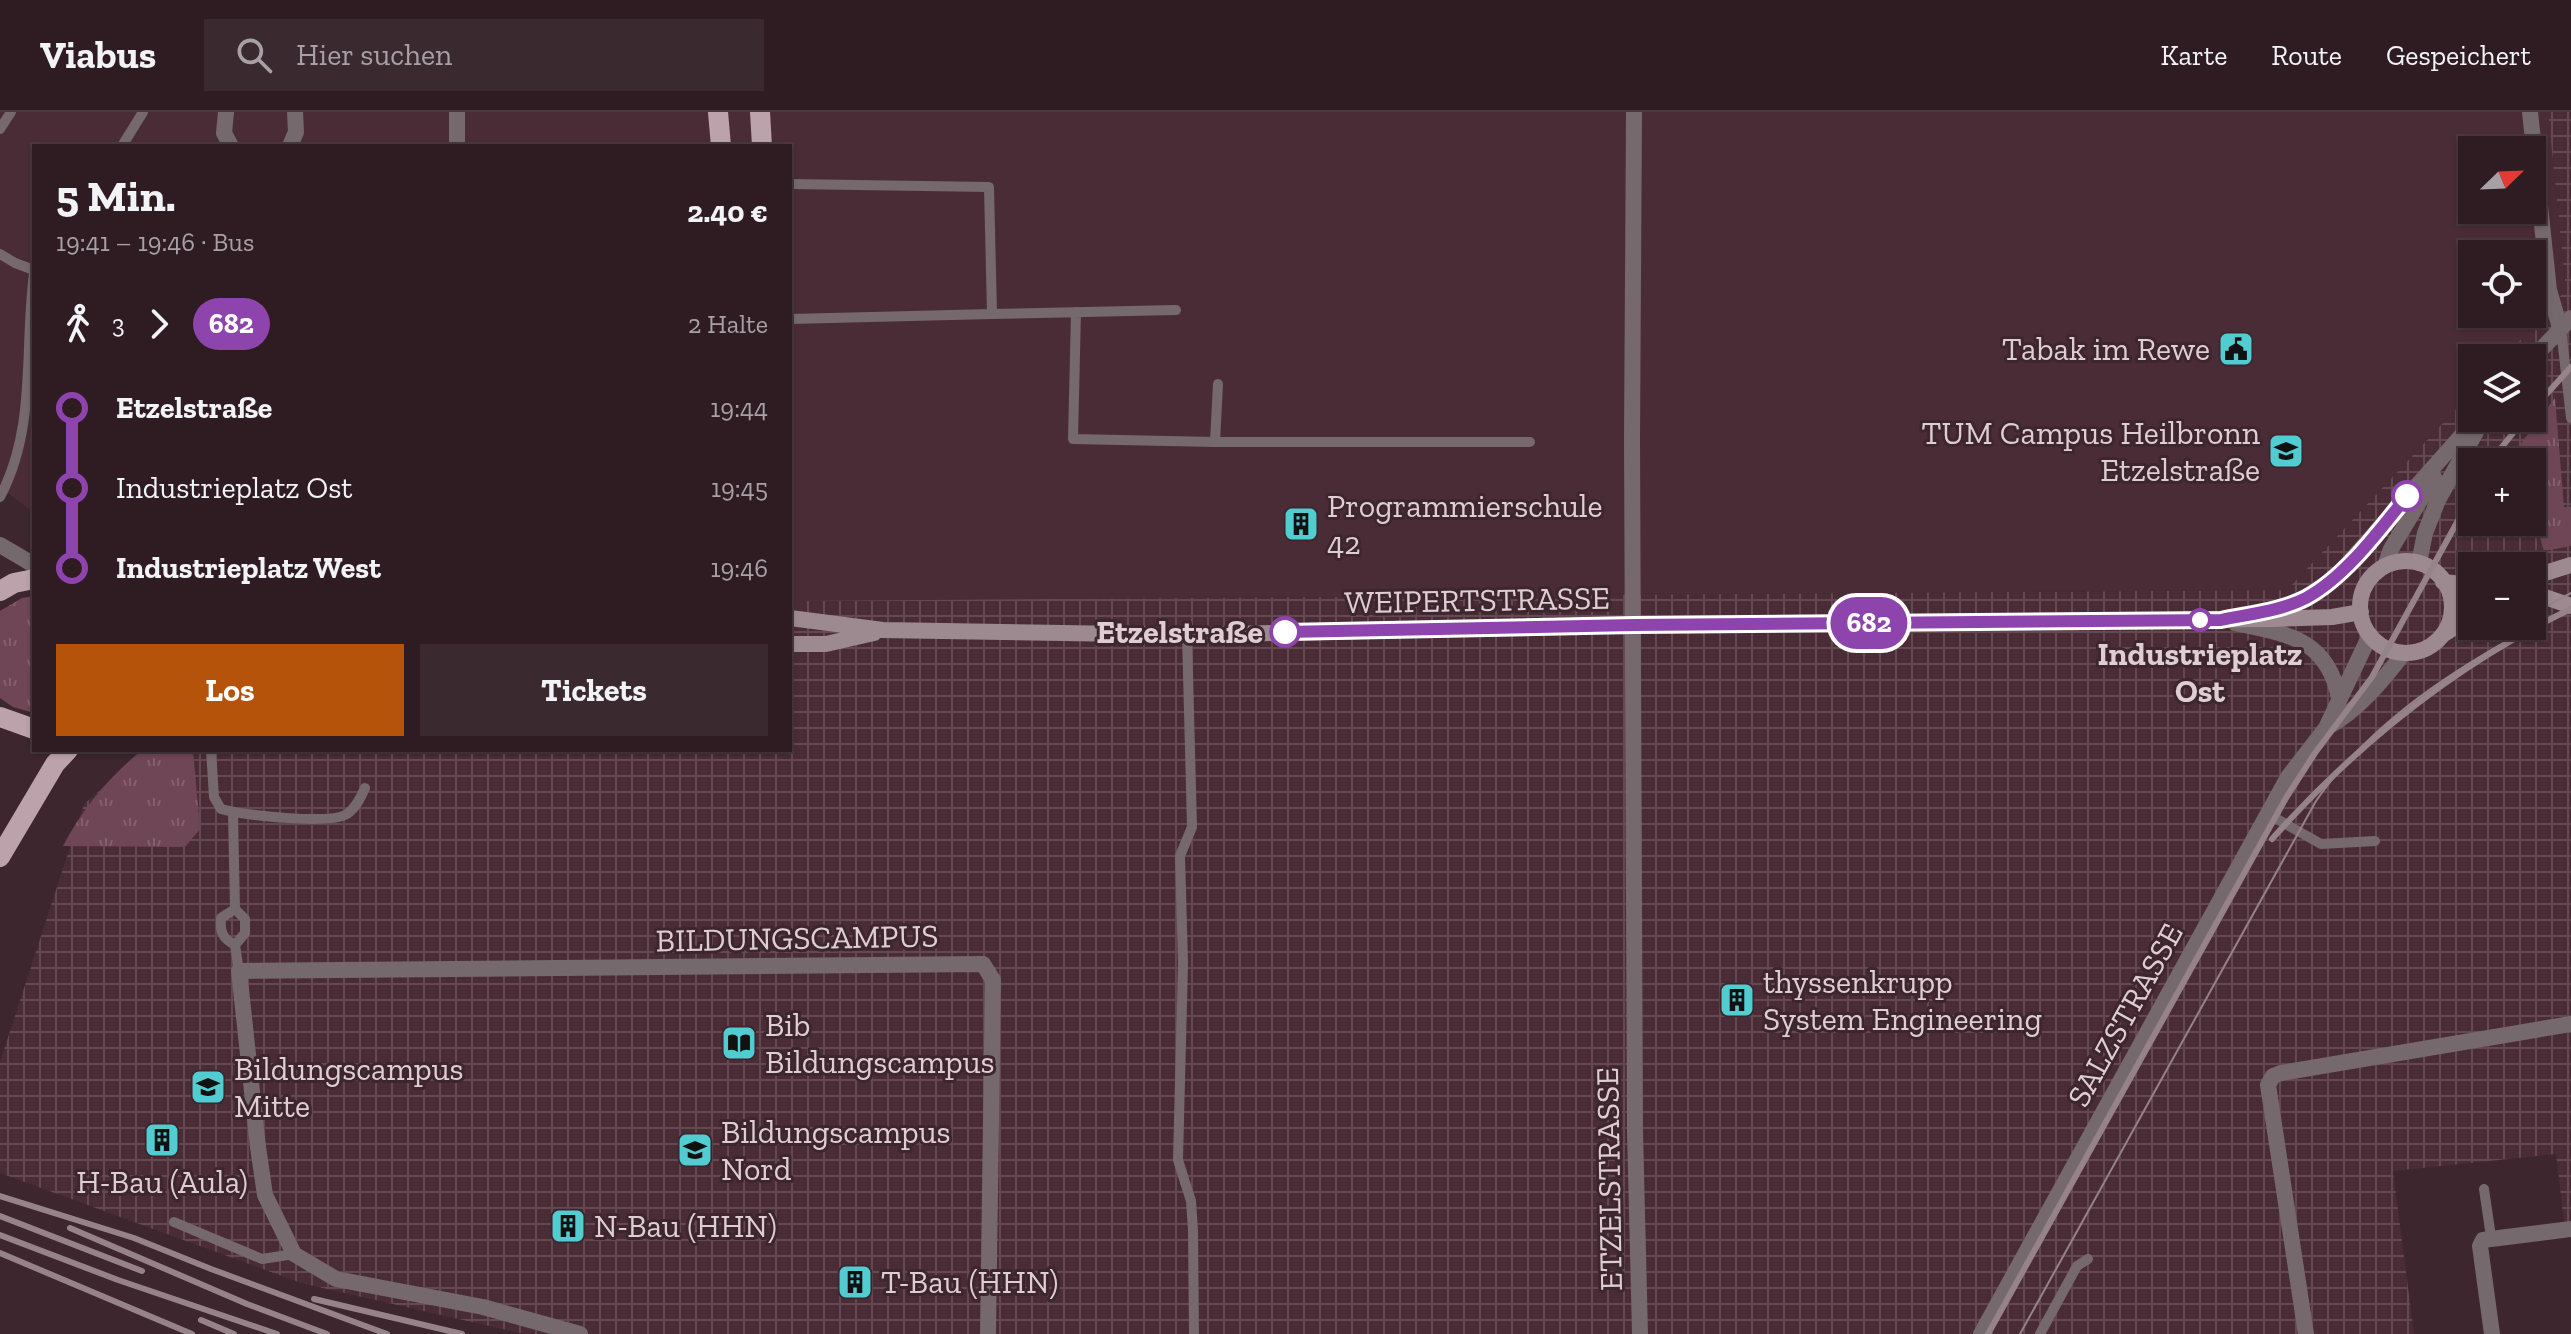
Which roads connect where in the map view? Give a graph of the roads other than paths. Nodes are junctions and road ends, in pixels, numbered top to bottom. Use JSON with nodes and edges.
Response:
{"nodes":[{"id":1,"x":11,"y":112,"type":"edge"},
{"id":2,"x":143,"y":112,"type":"edge"},
{"id":3,"x":226,"y":112,"type":"edge"},
{"id":4,"x":295,"y":112,"type":"edge"},
{"id":5,"x":457,"y":112,"type":"edge"},
{"id":6,"x":718,"y":112,"type":"edge"},
{"id":7,"x":760,"y":112,"type":"edge"},
{"id":8,"x":1634,"y":112,"type":"edge"},
{"id":9,"x":2530,"y":112,"type":"edge"},
{"id":10,"x":0,"y":129,"type":"edge"},
{"id":11,"x":123,"y":144,"type":"edge"},
{"id":12,"x":230,"y":144,"type":"edge"},
{"id":13,"x":296,"y":144,"type":"edge"},
{"id":14,"x":457,"y":144,"type":"edge"},
{"id":15,"x":721,"y":144,"type":"edge"},
{"id":16,"x":762,"y":144,"type":"edge"},
{"id":17,"x":792,"y":184,"type":"edge"},
{"id":18,"x":0,"y":254,"type":"edge"},
{"id":19,"x":32,"y":271,"type":"edge"},
{"id":20,"x":32,"y":288,"type":"edge"},
{"id":21,"x":1176,"y":310,"type":"dead end"},
{"id":22,"x":1076,"y":312,"type":"junction"},
{"id":23,"x":992,"y":314,"type":"junction"},
{"id":24,"x":792,"y":319,"type":"edge"},
{"id":25,"x":2566,"y":323,"type":"edge"},
{"id":26,"x":2546,"y":344,"type":"edge"},
{"id":27,"x":1218,"y":384,"type":"dead end"},
{"id":28,"x":2571,"y":418,"type":"edge"},
{"id":29,"x":2465,"y":432,"type":"edge"},
{"id":30,"x":2477,"y":432,"type":"edge"},
{"id":31,"x":2462,"y":435,"type":"junction"},
{"id":32,"x":1215,"y":442,"type":"junction"},
{"id":33,"x":1530,"y":442,"type":"dead end"},
{"id":34,"x":0,"y":497,"type":"edge"},
{"id":35,"x":0,"y":545,"type":"edge"},
{"id":36,"x":2419,"y":563,"type":"junction"},
{"id":37,"x":32,"y":564,"type":"edge"},
{"id":38,"x":2571,"y":565,"type":"edge"},
{"id":39,"x":2385,"y":566,"type":"junction"},
{"id":40,"x":2546,"y":573,"type":"edge"},
{"id":41,"x":32,"y":579,"type":"edge"},
{"id":42,"x":2443,"y":582,"type":"junction"},
{"id":43,"x":2458,"y":584,"type":"edge"},
{"id":44,"x":0,"y":591,"type":"edge"},
{"id":45,"x":2546,"y":597,"type":"edge"},
{"id":46,"x":2571,"y":606,"type":"edge"},
{"id":47,"x":2361,"y":612,"type":"junction"},
{"id":48,"x":792,"y":618,"type":"edge"},
{"id":49,"x":2221,"y":620,"type":"junction"},
{"id":50,"x":1634,"y":625,"type":"junction"},
{"id":51,"x":2458,"y":625,"type":"edge"},
{"id":52,"x":883,"y":630,"type":"junction"},
{"id":53,"x":1187,"y":635,"type":"junction"},
{"id":54,"x":2370,"y":635,"type":"junction"},
{"id":55,"x":2442,"y":635,"type":"junction"},
{"id":56,"x":792,"y":644,"type":"edge"},
{"id":57,"x":2404,"y":653,"type":"junction"},
{"id":58,"x":2339,"y":698,"type":"junction"},
{"id":59,"x":0,"y":717,"type":"edge"},
{"id":60,"x":32,"y":728,"type":"edge"},
{"id":61,"x":2326,"y":728,"type":"junction"},
{"id":62,"x":66,"y":752,"type":"edge"},
{"id":63,"x":211,"y":752,"type":"edge"},
{"id":64,"x":365,"y":788,"type":"dead end"},
{"id":65,"x":233,"y":813,"type":"junction"},
{"id":66,"x":2268,"y":814,"type":"junction"},
{"id":67,"x":2375,"y":841,"type":"dead end"},
{"id":68,"x":0,"y":857,"type":"edge"},
{"id":69,"x":235,"y":909,"type":"junction"},
{"id":70,"x":235,"y":945,"type":"junction"},
{"id":71,"x":239,"y":971,"type":"junction"},
{"id":72,"x":2571,"y":1024,"type":"edge"},
{"id":73,"x":2484,"y":1189,"type":"dead end"},
{"id":74,"x":174,"y":1222,"type":"dead end"},
{"id":75,"x":2571,"y":1229,"type":"edge"},
{"id":76,"x":2491,"y":1237,"type":"junction"},
{"id":77,"x":294,"y":1254,"type":"junction"},
{"id":78,"x":2088,"y":1259,"type":"dead end"},
{"id":79,"x":580,"y":1334,"type":"edge"},
{"id":80,"x":988,"y":1334,"type":"edge"},
{"id":81,"x":1194,"y":1334,"type":"edge"},
{"id":82,"x":1640,"y":1334,"type":"edge"},
{"id":83,"x":1981,"y":1334,"type":"edge"},
{"id":84,"x":2040,"y":1334,"type":"edge"},
{"id":85,"x":2306,"y":1334,"type":"edge"},
{"id":86,"x":2492,"y":1334,"type":"edge"}],
"edges":[{"from":1,"to":10,"type":"lane"},
{"from":2,"to":11,"type":"lane"},
{"from":3,"to":12,"type":"street"},
{"from":4,"to":13,"type":"street"},
{"from":5,"to":14,"type":"street"},
{"from":6,"to":15,"type":"main road"},
{"from":7,"to":16,"type":"main road"},
{"from":8,"to":50,"type":"street","name":"ETZELSTRASSE"},
{"from":9,"to":25,"type":"street"},
{"from":17,"to":23,"type":"lane"},
{"from":18,"to":19,"type":"lane"},
{"from":20,"to":34,"type":"lane"},
{"from":21,"to":22,"type":"lane"},
{"from":22,"to":23,"type":"lane"},
{"from":22,"to":32,"type":"lane"},
{"from":23,"to":24,"type":"lane"},
{"from":25,"to":26,"type":"street"},
{"from":25,"to":28,"type":"lane"},
{"from":27,"to":32,"type":"lane"},
{"from":29,"to":31,"type":"street"},
{"from":30,"to":36,"type":"street"},
{"from":31,"to":39,"type":"street"},
{"from":31,"to":49,"type":"street"},
{"from":32,"to":33,"type":"lane"},
{"from":35,"to":37,"type":"street"},
{"from":36,"to":39,"type":"main road"},
{"from":36,"to":42,"type":"main road"},
{"from":38,"to":40,"type":"main road"},
{"from":39,"to":47,"type":"main road"},
{"from":41,"to":44,"type":"main road"},
{"from":42,"to":43,"type":"main road"},
{"from":42,"to":55,"type":"main road"},
{"from":45,"to":46,"type":"main road"},
{"from":47,"to":49,"type":"main road","name":"WEIPERTSTRASSE"},
{"from":47,"to":54,"type":"main road"},
{"from":48,"to":52,"type":"main road","name":"WEIPERTSTRASSE"},
{"from":49,"to":50,"type":"main road","name":"WEIPERTSTRASSE"},
{"from":49,"to":58,"type":"street"},
{"from":50,"to":53,"type":"main road","name":"WEIPERTSTRASSE"},
{"from":50,"to":82,"type":"street","name":"ETZELSTRASSE"},
{"from":51,"to":55,"type":"main road"},
{"from":52,"to":53,"type":"main road","name":"WEIPERTSTRASSE"},
{"from":52,"to":56,"type":"main road","name":"WEIPERTSTRASSE"},
{"from":53,"to":81,"type":"lane"},
{"from":54,"to":57,"type":"main road"},
{"from":54,"to":58,"type":"street","name":"SALZSTRASSE"},
{"from":55,"to":57,"type":"main road"},
{"from":57,"to":61,"type":"street","name":"SALZSTRASSE"},
{"from":58,"to":61,"type":"street","name":"SALZSTRASSE"},
{"from":59,"to":60,"type":"main road"},
{"from":61,"to":66,"type":"street","name":"SALZSTRASSE"},
{"from":62,"to":68,"type":"main road"},
{"from":63,"to":65,"type":"lane"},
{"from":64,"to":65,"type":"lane"},
{"from":65,"to":69,"type":"lane"},
{"from":66,"to":67,"type":"lane"},
{"from":66,"to":83,"type":"street","name":"SALZSTRASSE"},
{"from":69,"to":70,"type":"lane"},
{"from":69,"to":70,"type":"lane"},
{"from":70,"to":71,"type":"lane"},
{"from":71,"to":77,"type":"street"},
{"from":71,"to":80,"type":"street","name":"BILDUNGSCAMPUS"},
{"from":72,"to":85,"type":"street"},
{"from":73,"to":76,"type":"lane"},
{"from":74,"to":77,"type":"lane"},
{"from":75,"to":76,"type":"street"},
{"from":76,"to":86,"type":"street"},
{"from":77,"to":79,"type":"street"},
{"from":78,"to":84,"type":"lane"}]}
